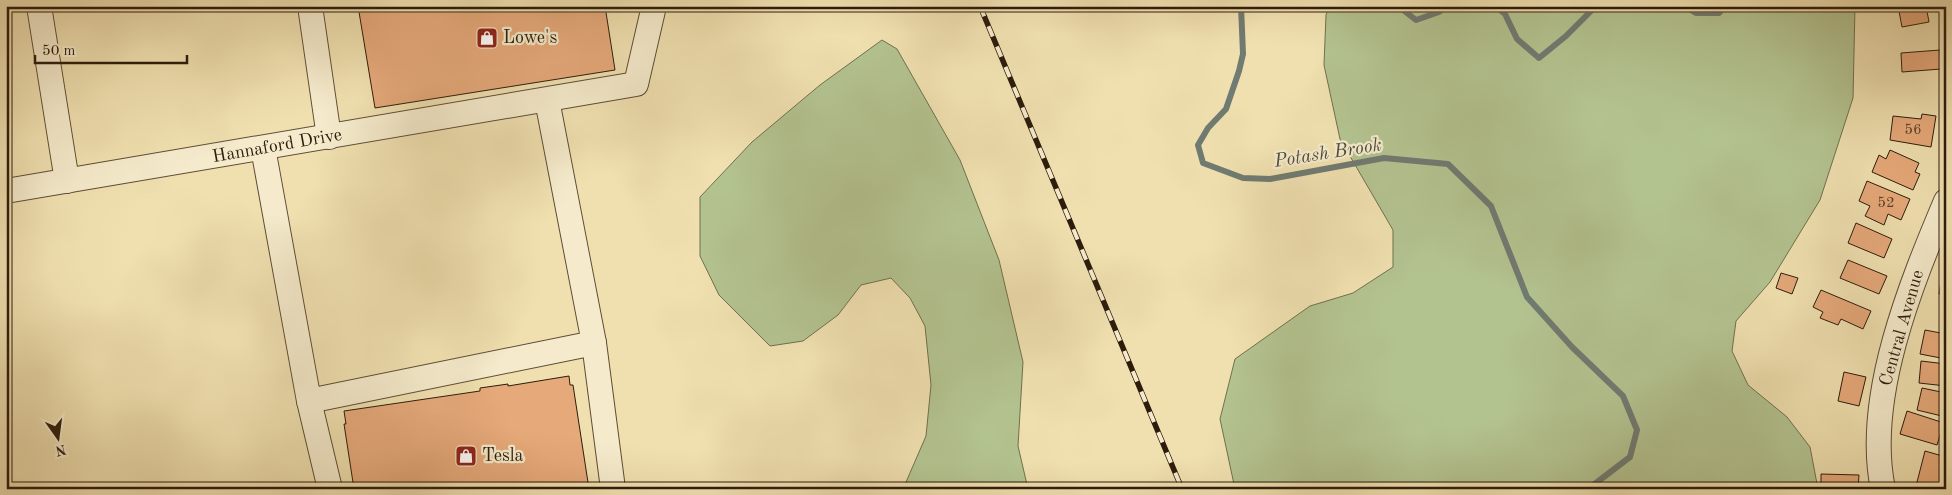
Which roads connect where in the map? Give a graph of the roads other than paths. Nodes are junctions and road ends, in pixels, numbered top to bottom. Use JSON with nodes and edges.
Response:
{"nodes":[{"id":1,"x":39,"y":6,"type":"edge"},
{"id":2,"x":310,"y":6,"type":"edge"},
{"id":3,"x":654,"y":6,"type":"edge"},
{"id":4,"x":547,"y":100,"type":"junction"},
{"id":5,"x":329,"y":137,"type":"junction"},
{"id":6,"x":263,"y":148,"type":"junction"},
{"id":7,"x":67,"y":181,"type":"junction"},
{"id":8,"x":6,"y":191,"type":"edge"},
{"id":9,"x":1943,"y":215,"type":"edge"},
{"id":10,"x":594,"y":343,"type":"junction"},
{"id":11,"x":309,"y":401,"type":"junction"},
{"id":12,"x":330,"y":489,"type":"edge"},
{"id":13,"x":613,"y":489,"type":"edge"},
{"id":14,"x":1882,"y":489,"type":"edge"}],
"edges":[{"from":1,"to":7,"type":"street"},
{"from":2,"to":5,"type":"street"},
{"from":3,"to":4,"type":"street","name":"Hannaford Drive"},
{"from":4,"to":5,"type":"street","name":"Hannaford Drive"},
{"from":4,"to":10,"type":"street"},
{"from":5,"to":6,"type":"street","name":"Hannaford Drive"},
{"from":6,"to":7,"type":"street","name":"Hannaford Drive"},
{"from":6,"to":11,"type":"street"},
{"from":7,"to":8,"type":"street","name":"Hannaford Drive"},
{"from":9,"to":14,"type":"street","name":"Central Avenue"},
{"from":10,"to":11,"type":"street"},
{"from":10,"to":13,"type":"street"},
{"from":11,"to":12,"type":"street"}]}
